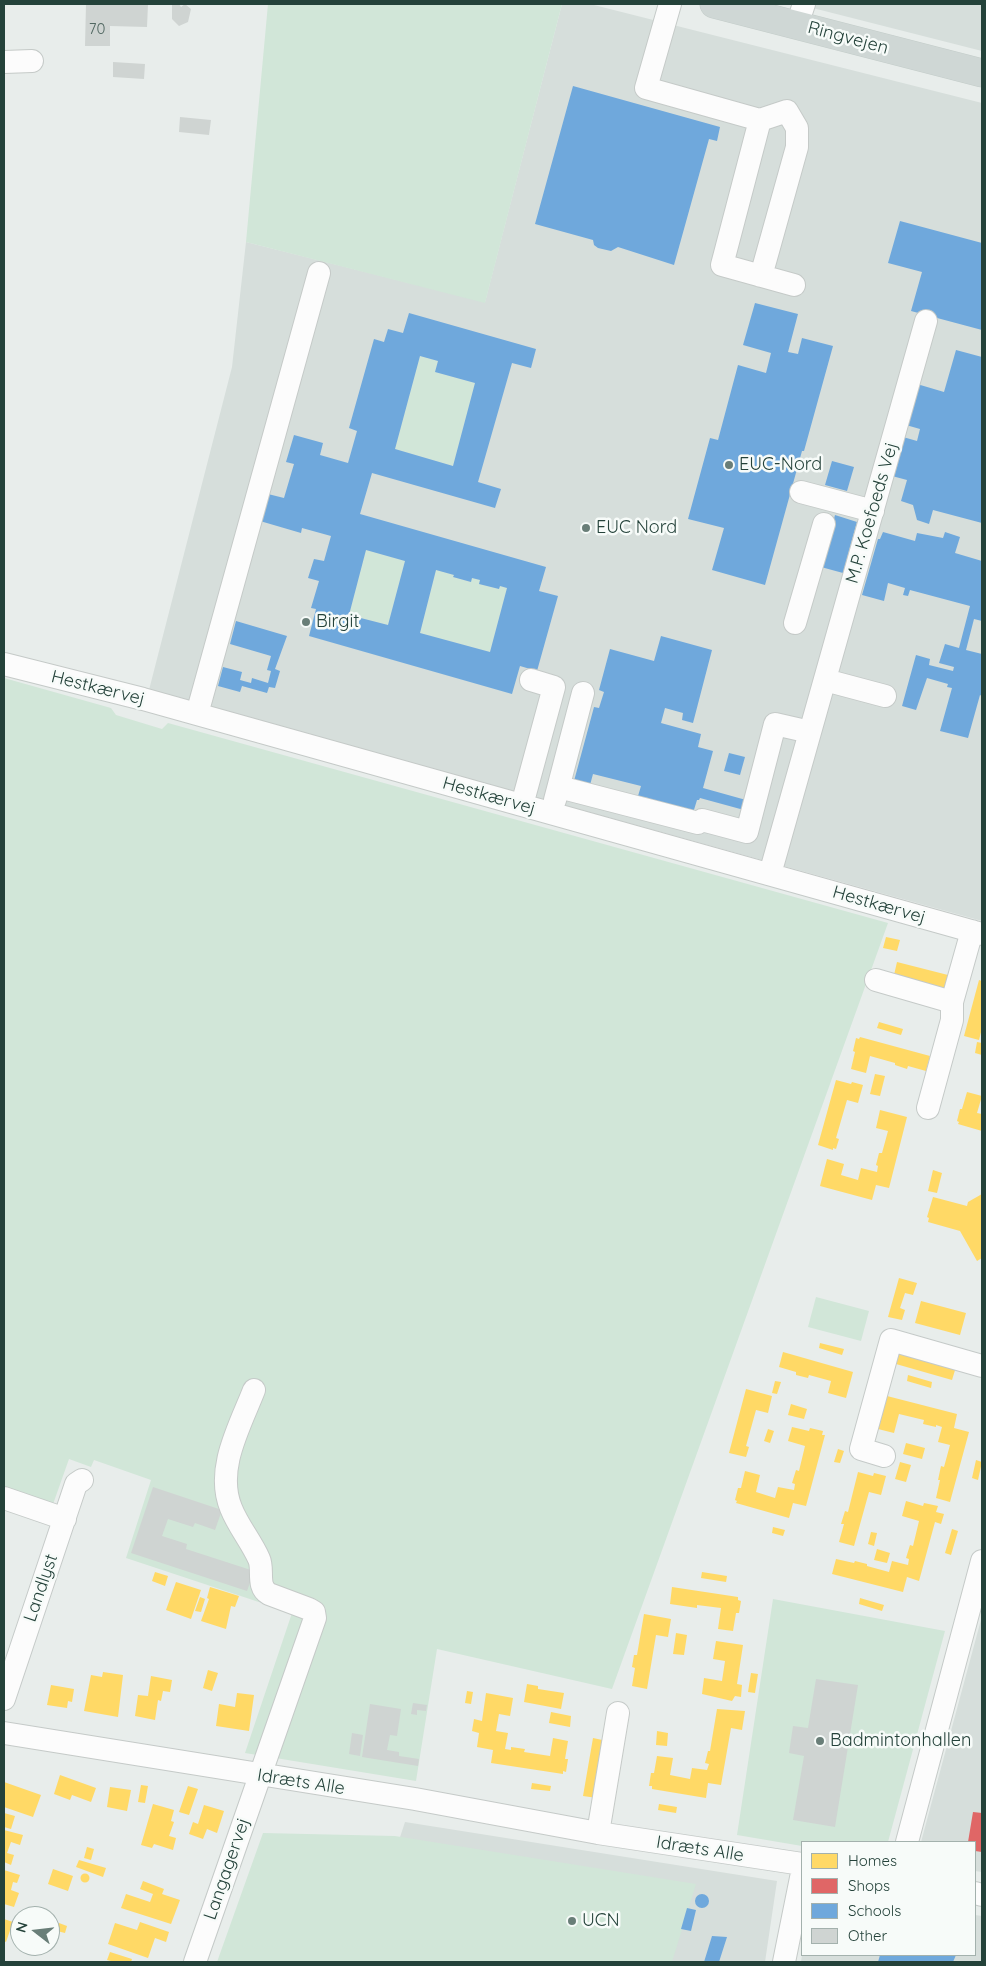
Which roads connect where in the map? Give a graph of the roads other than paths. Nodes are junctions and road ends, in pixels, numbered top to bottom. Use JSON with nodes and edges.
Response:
{"nodes":[{"id":1,"x":670,"y":4,"type":"edge"},
{"id":2,"x":714,"y":4,"type":"edge"},
{"id":3,"x":800,"y":14,"type":"edge"},
{"id":4,"x":32,"y":61,"type":"dead end"},
{"id":5,"x":4,"y":62,"type":"edge"},
{"id":6,"x":982,"y":73,"type":"edge"},
{"id":7,"x":760,"y":120,"type":"junction"},
{"id":8,"x":319,"y":273,"type":"dead end"},
{"id":9,"x":761,"y":276,"type":"junction"},
{"id":10,"x":794,"y":285,"type":"dead end"},
{"id":11,"x":926,"y":321,"type":"dead end"},
{"id":12,"x":801,"y":492,"type":"dead end"},
{"id":13,"x":873,"y":511,"type":"junction"},
{"id":14,"x":824,"y":524,"type":"dead end"},
{"id":15,"x":795,"y":623,"type":"dead end"},
{"id":16,"x":4,"y":664,"type":"edge"},
{"id":17,"x":531,"y":680,"type":"dead end"},
{"id":18,"x":825,"y":680,"type":"junction"},
{"id":19,"x":583,"y":694,"type":"dead end"},
{"id":20,"x":885,"y":696,"type":"dead end"},
{"id":21,"x":197,"y":714,"type":"junction"},
{"id":22,"x":810,"y":732,"type":"junction"},
{"id":23,"x":559,"y":787,"type":"junction"},
{"id":24,"x":522,"y":805,"type":"junction"},
{"id":25,"x":552,"y":813,"type":"junction"},
{"id":26,"x":770,"y":874,"type":"junction"},
{"id":27,"x":977,"y":932,"type":"edge"},
{"id":28,"x":876,"y":980,"type":"dead end"},
{"id":29,"x":952,"y":1002,"type":"junction"},
{"id":30,"x":928,"y":1108,"type":"dead end"},
{"id":31,"x":982,"y":1366,"type":"edge"},
{"id":32,"x":254,"y":1390,"type":"dead end"},
{"id":33,"x":884,"y":1456,"type":"dead end"},
{"id":34,"x":82,"y":1480,"type":"dead end"},
{"id":35,"x":4,"y":1498,"type":"edge"},
{"id":36,"x":65,"y":1519,"type":"junction"},
{"id":37,"x":982,"y":1561,"type":"edge"},
{"id":38,"x":4,"y":1699,"type":"edge"},
{"id":39,"x":618,"y":1713,"type":"dead end"},
{"id":40,"x":4,"y":1732,"type":"edge"},
{"id":41,"x":259,"y":1775,"type":"junction"},
{"id":42,"x":598,"y":1833,"type":"junction"},
{"id":43,"x":907,"y":1841,"type":"edge"},
{"id":44,"x":801,"y":1864,"type":"edge"},
{"id":45,"x":801,"y":1878,"type":"edge"},
{"id":46,"x":195,"y":1962,"type":"edge"},
{"id":47,"x":784,"y":1962,"type":"edge"}],
"edges":[{"from":1,"to":7,"type":"street"},
{"from":2,"to":3,"type":"main road","name":"Ringvejen"},
{"from":3,"to":6,"type":"main road","name":"Ringvejen"},
{"from":4,"to":5,"type":"street"},
{"from":7,"to":9,"type":"street"},
{"from":7,"to":9,"type":"street"},
{"from":8,"to":21,"type":"street"},
{"from":9,"to":10,"type":"street"},
{"from":11,"to":13,"type":"street","name":"M.P. Koefoeds Vej"},
{"from":12,"to":13,"type":"street"},
{"from":13,"to":18,"type":"street","name":"M.P. Koefoeds Vej"},
{"from":14,"to":15,"type":"street"},
{"from":16,"to":21,"type":"street","name":"Hestkærvej"},
{"from":17,"to":24,"type":"street"},
{"from":18,"to":20,"type":"street"},
{"from":18,"to":22,"type":"street","name":"M.P. Koefoeds Vej"},
{"from":19,"to":23,"type":"street"},
{"from":21,"to":24,"type":"street","name":"Hestkærvej"},
{"from":22,"to":23,"type":"street"},
{"from":22,"to":26,"type":"street","name":"M.P. Koefoeds Vej"},
{"from":23,"to":25,"type":"street"},
{"from":24,"to":25,"type":"street","name":"Hestkærvej"},
{"from":25,"to":26,"type":"street","name":"Hestkærvej"},
{"from":26,"to":27,"type":"street","name":"Hestkærvej"},
{"from":27,"to":29,"type":"street","name":"Hestkærvej"},
{"from":28,"to":29,"type":"street"},
{"from":29,"to":30,"type":"street","name":"Hestkærvej"},
{"from":31,"to":33,"type":"street"},
{"from":32,"to":41,"type":"street","name":"Langagervej"},
{"from":34,"to":36,"type":"street","name":"Landlyst"},
{"from":35,"to":36,"type":"street"},
{"from":36,"to":38,"type":"street","name":"Landlyst"},
{"from":37,"to":43,"type":"street"},
{"from":39,"to":42,"type":"street"},
{"from":40,"to":41,"type":"street","name":"Idræts Alle"},
{"from":41,"to":42,"type":"street","name":"Idræts Alle"},
{"from":41,"to":46,"type":"street","name":"Langagervej"},
{"from":42,"to":44,"type":"street","name":"Idræts Alle"},
{"from":45,"to":47,"type":"street"}]}
